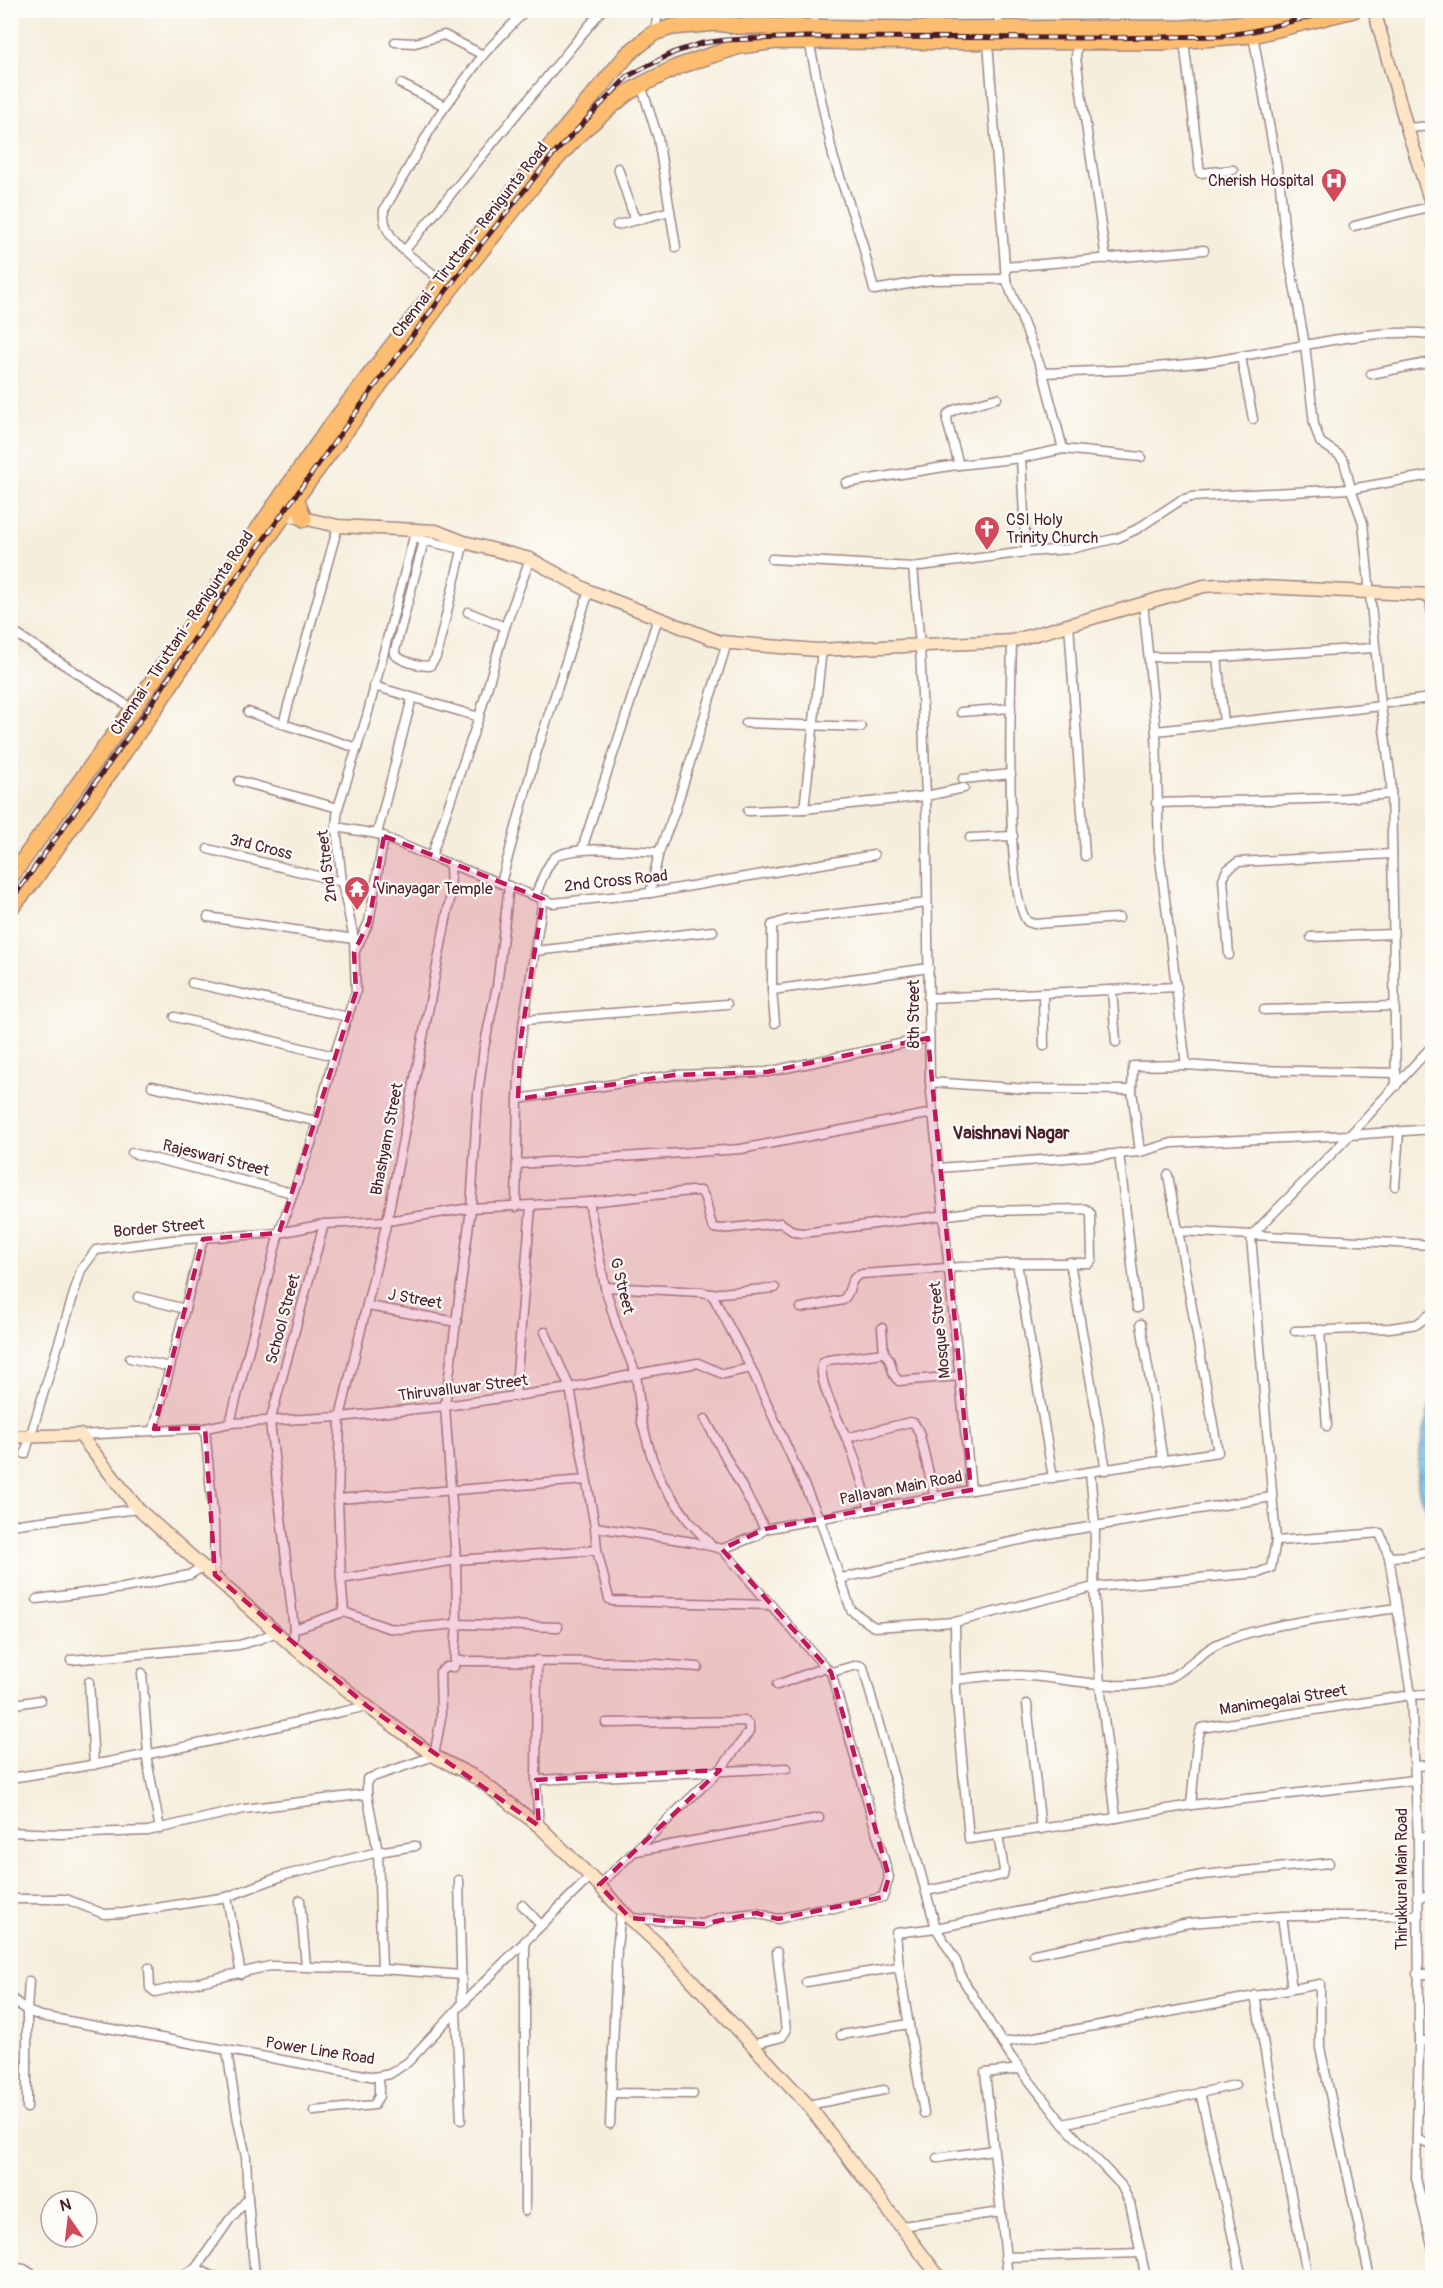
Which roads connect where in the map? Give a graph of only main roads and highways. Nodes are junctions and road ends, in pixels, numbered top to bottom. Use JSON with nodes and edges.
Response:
{"nodes":[{"id":1,"x":1300,"y":10,"type":"edge"},
{"id":2,"x":1354,"y":10,"type":"edge"},
{"id":3,"x":1321,"y":15,"type":"edge"},
{"id":4,"x":737,"y":26,"type":"junction"},
{"id":5,"x":811,"y":34,"type":"junction"},
{"id":6,"x":740,"y":46,"type":"junction"},
{"id":7,"x":610,"y":78,"type":"junction"},
{"id":8,"x":626,"y":94,"type":"junction"},
{"id":9,"x":296,"y":498,"type":"junction"},
{"id":10,"x":279,"y":511,"type":"junction"},
{"id":11,"x":304,"y":519,"type":"road end"},
{"id":12,"x":10,"y":878,"type":"edge"},
{"id":13,"x":10,"y":909,"type":"edge"}],
"edges":[{"from":1,"to":5,"type":"highway","name":"Chennai - Tiruttani - Renigunta Road"},
{"from":2,"to":3,"type":"highway","name":"Chennai - Tiruttani - Renigunta Road"},
{"from":3,"to":5,"type":"highway","name":"Chennai - Tiruttani - Renigunta Road"},
{"from":4,"to":5,"type":"highway","name":"Chennai - Tiruttani - Renigunta Road"},
{"from":4,"to":6,"type":"highway"},
{"from":4,"to":7,"type":"highway","name":"Chennai - Tiruttani - Renigunta Road"},
{"from":5,"to":6,"type":"highway","name":"Chennai - Tiruttani - Renigunta Road"},
{"from":6,"to":8,"type":"highway","name":"Chennai - Tiruttani - Renigunta Road"},
{"from":7,"to":8,"type":"highway"},
{"from":7,"to":10,"type":"highway","name":"Chennai - Tiruttani - Renigunta Road"},
{"from":8,"to":9,"type":"highway","name":"Chennai - Tiruttani - Renigunta Road"},
{"from":9,"to":10,"type":"highway","name":"Chennai - Tiruttani - Renigunta Road"},
{"from":9,"to":11,"type":"highway"},
{"from":10,"to":12,"type":"highway","name":"Chennai - Tiruttani - Renigunta Road"},
{"from":10,"to":13,"type":"highway","name":"Chennai - Tiruttani - Renigunta Road"}]}
